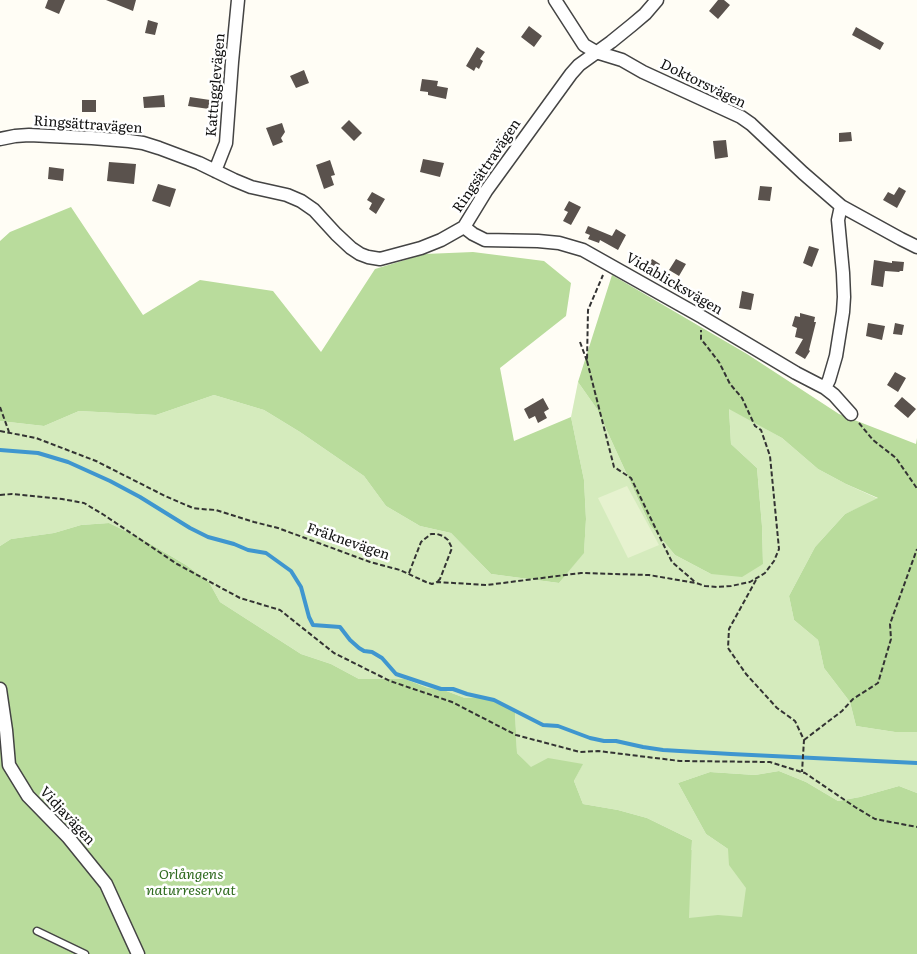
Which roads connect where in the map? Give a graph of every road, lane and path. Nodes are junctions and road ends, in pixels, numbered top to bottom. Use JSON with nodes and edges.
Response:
{"nodes":[{"id":1,"x":238,"y":0,"type":"edge"},
{"id":2,"x":555,"y":0,"type":"edge"},
{"id":3,"x":657,"y":0,"type":"edge"},
{"id":4,"x":596,"y":52,"type":"junction"},
{"id":5,"x":0,"y":139,"type":"edge"},
{"id":6,"x":216,"y":171,"type":"junction"},
{"id":7,"x":842,"y":206,"type":"junction"},
{"id":8,"x":464,"y":227,"type":"junction"},
{"id":9,"x":917,"y":247,"type":"edge"},
{"id":10,"x":608,"y":264,"type":"junction"},
{"id":11,"x":702,"y":317,"type":"junction"},
{"id":12,"x":580,"y":342,"type":"dead end"},
{"id":13,"x":587,"y":361,"type":"junction"},
{"id":14,"x":825,"y":388,"type":"junction"},
{"id":15,"x":0,"y":407,"type":"edge"},
{"id":16,"x":851,"y":414,"type":"joint"},
{"id":17,"x":0,"y":431,"type":"edge"},
{"id":18,"x":9,"y":432,"type":"junction"},
{"id":19,"x":917,"y":490,"type":"edge"},
{"id":20,"x":0,"y":494,"type":"edge"},
{"id":21,"x":917,"y":549,"type":"edge"},
{"id":22,"x":409,"y":573,"type":"junction"},
{"id":23,"x":757,"y":578,"type":"junction"},
{"id":24,"x":436,"y":582,"type":"junction"},
{"id":25,"x":696,"y":583,"type":"junction"},
{"id":26,"x":0,"y":690,"type":"edge"},
{"id":27,"x":804,"y":740,"type":"junction"},
{"id":28,"x":802,"y":772,"type":"junction"},
{"id":29,"x":917,"y":827,"type":"edge"},
{"id":30,"x":37,"y":931,"type":"dead end"},
{"id":31,"x":84,"y":954,"type":"edge"},
{"id":32,"x":138,"y":954,"type":"edge"}],
"edges":[{"from":1,"to":6,"type":"street","name":"Kattugglevägen"},
{"from":2,"to":4,"type":"street","name":"Doktorsvägen"},
{"from":3,"to":4,"type":"street","name":"Ringsättravägen"},
{"from":4,"to":7,"type":"street","name":"Doktorsvägen"},
{"from":4,"to":8,"type":"street","name":"Ringsättravägen"},
{"from":5,"to":6,"type":"street","name":"Ringsättravägen"},
{"from":6,"to":8,"type":"street","name":"Ringsättravägen"},
{"from":7,"to":9,"type":"street","name":"Doktorsvägen"},
{"from":7,"to":14,"type":"street"},
{"from":8,"to":10,"type":"street","name":"Vidablicksvägen"},
{"from":10,"to":11,"type":"street","name":"Vidablicksvägen"},
{"from":10,"to":13,"type":"path"},
{"from":11,"to":14,"type":"street","name":"Vidablicksvägen"},
{"from":11,"to":23,"type":"path"},
{"from":12,"to":13,"type":"path"},
{"from":13,"to":25,"type":"path"},
{"from":14,"to":16,"type":"street","name":"Vidablicksvägen"},
{"from":15,"to":18,"type":"path"},
{"from":16,"to":19,"type":"path"},
{"from":17,"to":18,"type":"path","name":"Fräknevägen"},
{"from":18,"to":22,"type":"path","name":"Fräknevägen"},
{"from":20,"to":28,"type":"path"},
{"from":21,"to":27,"type":"path"},
{"from":22,"to":24,"type":"path","name":"Fräknevägen"},
{"from":22,"to":24,"type":"path"},
{"from":23,"to":25,"type":"path","name":"Fräknevägen"},
{"from":23,"to":27,"type":"path"},
{"from":24,"to":25,"type":"path","name":"Fräknevägen"},
{"from":26,"to":32,"type":"street","name":"Vidjavägen"},
{"from":27,"to":28,"type":"path"},
{"from":28,"to":29,"type":"path"},
{"from":30,"to":31,"type":"lane"}]}
